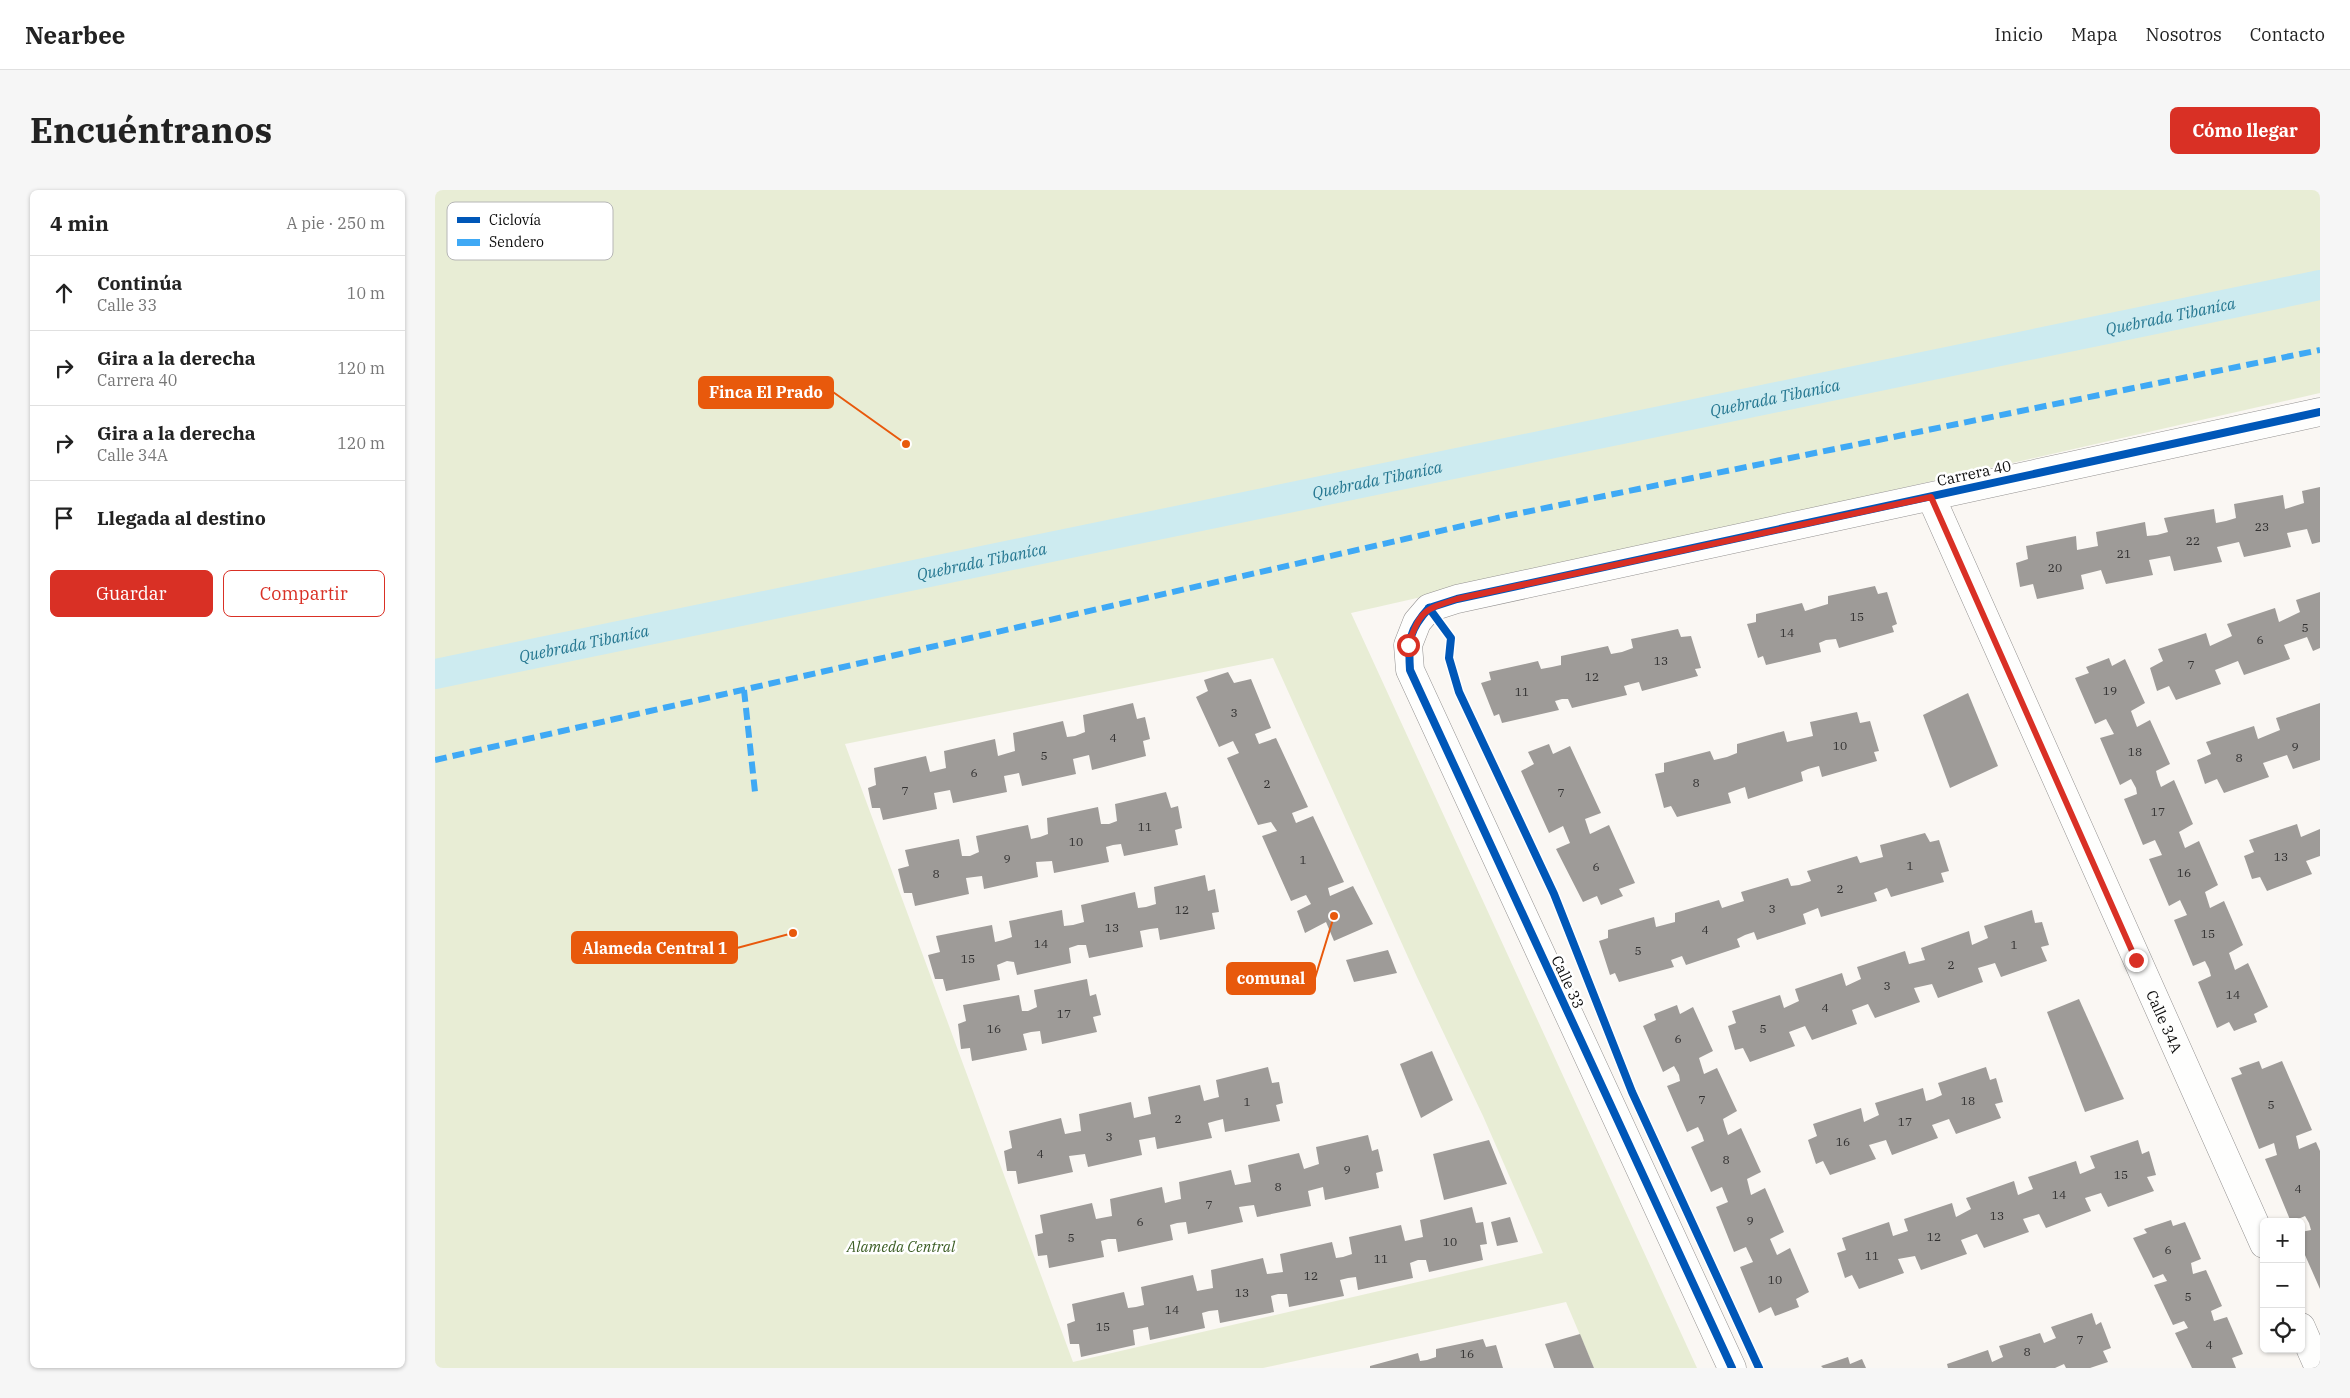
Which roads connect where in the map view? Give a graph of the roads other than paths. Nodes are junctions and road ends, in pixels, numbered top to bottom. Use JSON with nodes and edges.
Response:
{"nodes":[{"id":1,"x":2320,"y":412,"type":"edge"},
{"id":2,"x":1931,"y":497,"type":"junction"},
{"id":3,"x":1429,"y":608,"type":"joint"},
{"id":4,"x":2260,"y":1235,"type":"edge"},
{"id":5,"x":2305,"y":1337,"type":"edge"},
{"id":6,"x":1732,"y":1368,"type":"edge"},
{"id":7,"x":2319,"y":1368,"type":"edge"}],
"edges":[{"from":1,"to":2,"type":"street","name":"Carrera 40"},
{"from":2,"to":3,"type":"street","name":"Carrera 40"},
{"from":2,"to":4,"type":"street","name":"Calle 34A"},
{"from":3,"to":6,"type":"street","name":"Calle 33"},
{"from":5,"to":7,"type":"street"}]}
